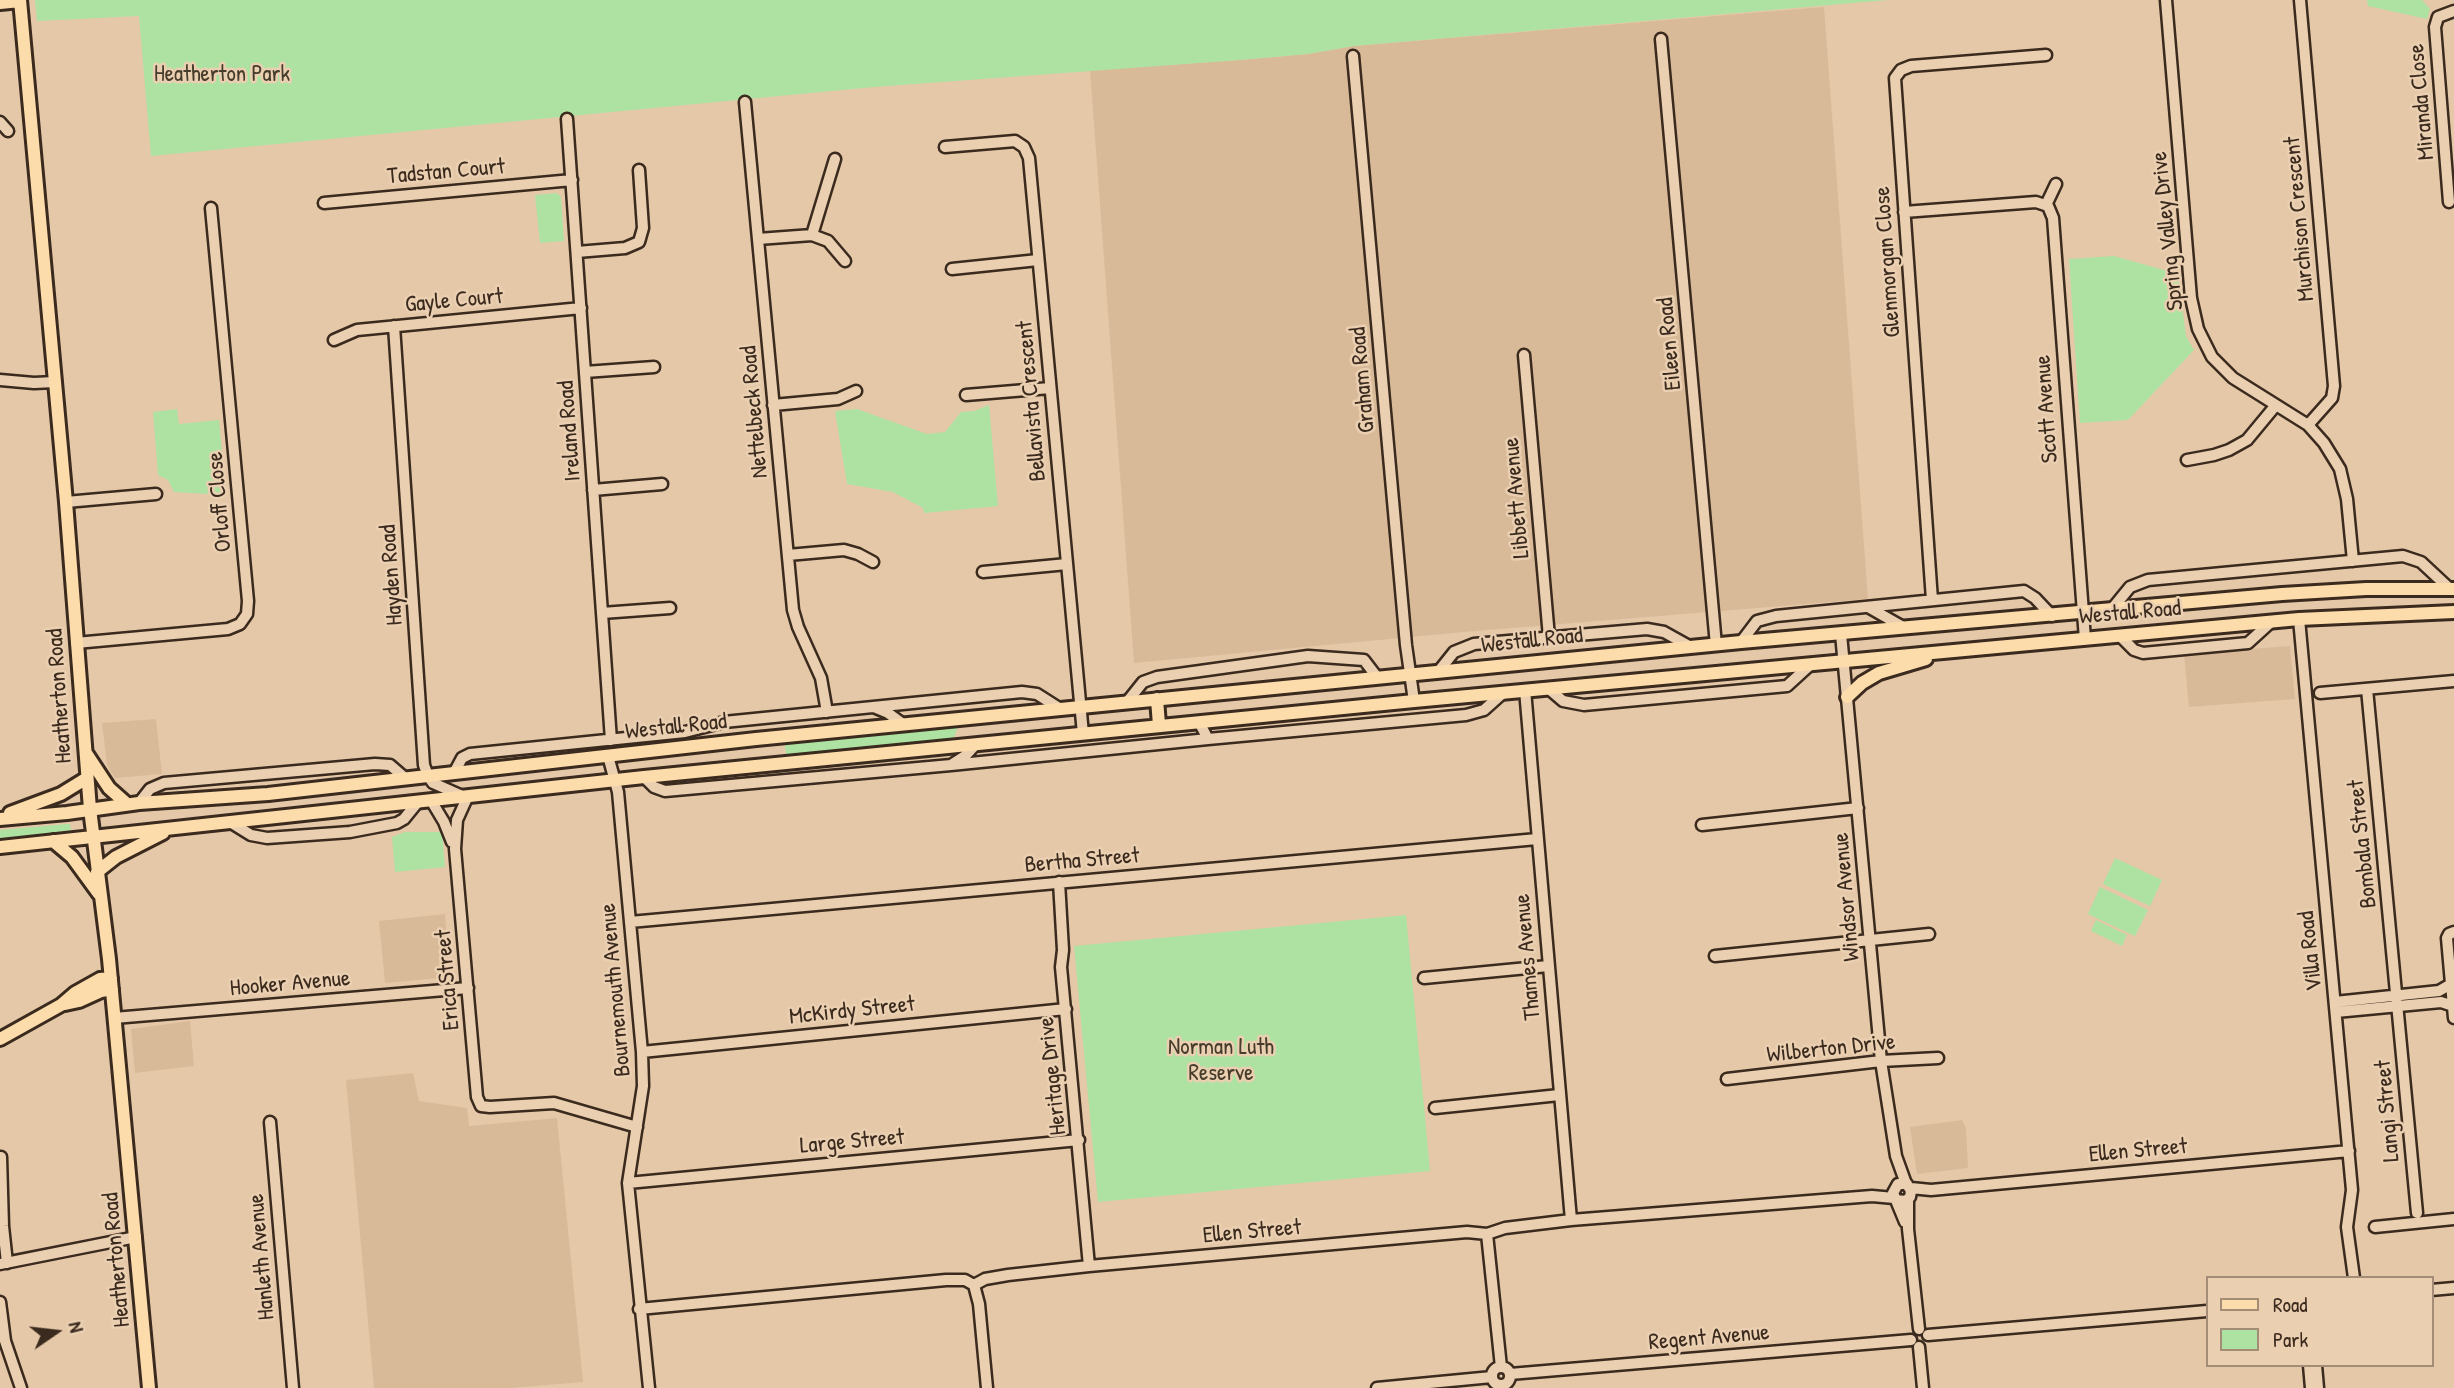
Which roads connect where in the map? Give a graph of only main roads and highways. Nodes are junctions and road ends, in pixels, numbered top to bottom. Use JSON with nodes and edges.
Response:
{"nodes":[{"id":1,"x":20,"y":1,"type":"edge"},
{"id":2,"x":0,"y":3,"type":"edge"},
{"id":3,"x":2452,"y":589,"type":"edge"},
{"id":4,"x":2454,"y":612,"type":"edge"},
{"id":5,"x":1943,"y":653,"type":"junction"},
{"id":6,"x":1847,"y":696,"type":"road end"},
{"id":7,"x":1157,"y":699,"type":"junction"},
{"id":8,"x":1159,"y":725,"type":"junction"},
{"id":9,"x":84,"y":749,"type":"junction"},
{"id":10,"x":87,"y":778,"type":"junction"},
{"id":11,"x":133,"y":804,"type":"junction"},
{"id":12,"x":90,"y":809,"type":"junction"},
{"id":13,"x":0,"y":818,"type":"edge"},
{"id":14,"x":173,"y":829,"type":"junction"},
{"id":15,"x":93,"y":837,"type":"junction"},
{"id":16,"x":53,"y":841,"type":"junction"},
{"id":17,"x":0,"y":847,"type":"edge"},
{"id":18,"x":97,"y":872,"type":"junction"},
{"id":19,"x":100,"y":894,"type":"junction"},
{"id":20,"x":111,"y":984,"type":"junction"},
{"id":21,"x":0,"y":1040,"type":"edge"},
{"id":22,"x":149,"y":1388,"type":"edge"}],
"edges":[{"from":1,"to":2,"type":"main road"},
{"from":1,"to":9,"type":"main road","name":"Heatherton Road"},
{"from":3,"to":7,"type":"main road","name":"Westall Road"},
{"from":4,"to":5,"type":"main road","name":"Westall Road"},
{"from":5,"to":6,"type":"main road"},
{"from":5,"to":8,"type":"main road","name":"Westall Road"},
{"from":7,"to":8,"type":"main road"},
{"from":7,"to":11,"type":"main road","name":"Westall Road"},
{"from":8,"to":14,"type":"main road","name":"Westall Road"},
{"from":9,"to":10,"type":"main road","name":"Heatherton Road"},
{"from":9,"to":11,"type":"main road"},
{"from":10,"to":12,"type":"main road","name":"Heatherton Road"},
{"from":10,"to":13,"type":"main road"},
{"from":11,"to":12,"type":"main road","name":"Westall Road"},
{"from":12,"to":13,"type":"main road","name":"Westall Road"},
{"from":12,"to":15,"type":"main road","name":"Heatherton Road"},
{"from":14,"to":15,"type":"main road","name":"Westall Road"},
{"from":14,"to":18,"type":"main road"},
{"from":15,"to":16,"type":"main road","name":"Westall Road"},
{"from":15,"to":18,"type":"main road","name":"Heatherton Road"},
{"from":16,"to":17,"type":"main road","name":"Westall Road"},
{"from":16,"to":19,"type":"main road"},
{"from":18,"to":19,"type":"main road","name":"Heatherton Road"},
{"from":19,"to":20,"type":"main road","name":"Heatherton Road"},
{"from":20,"to":21,"type":"main road"},
{"from":20,"to":22,"type":"main road","name":"Heatherton Road"}]}
